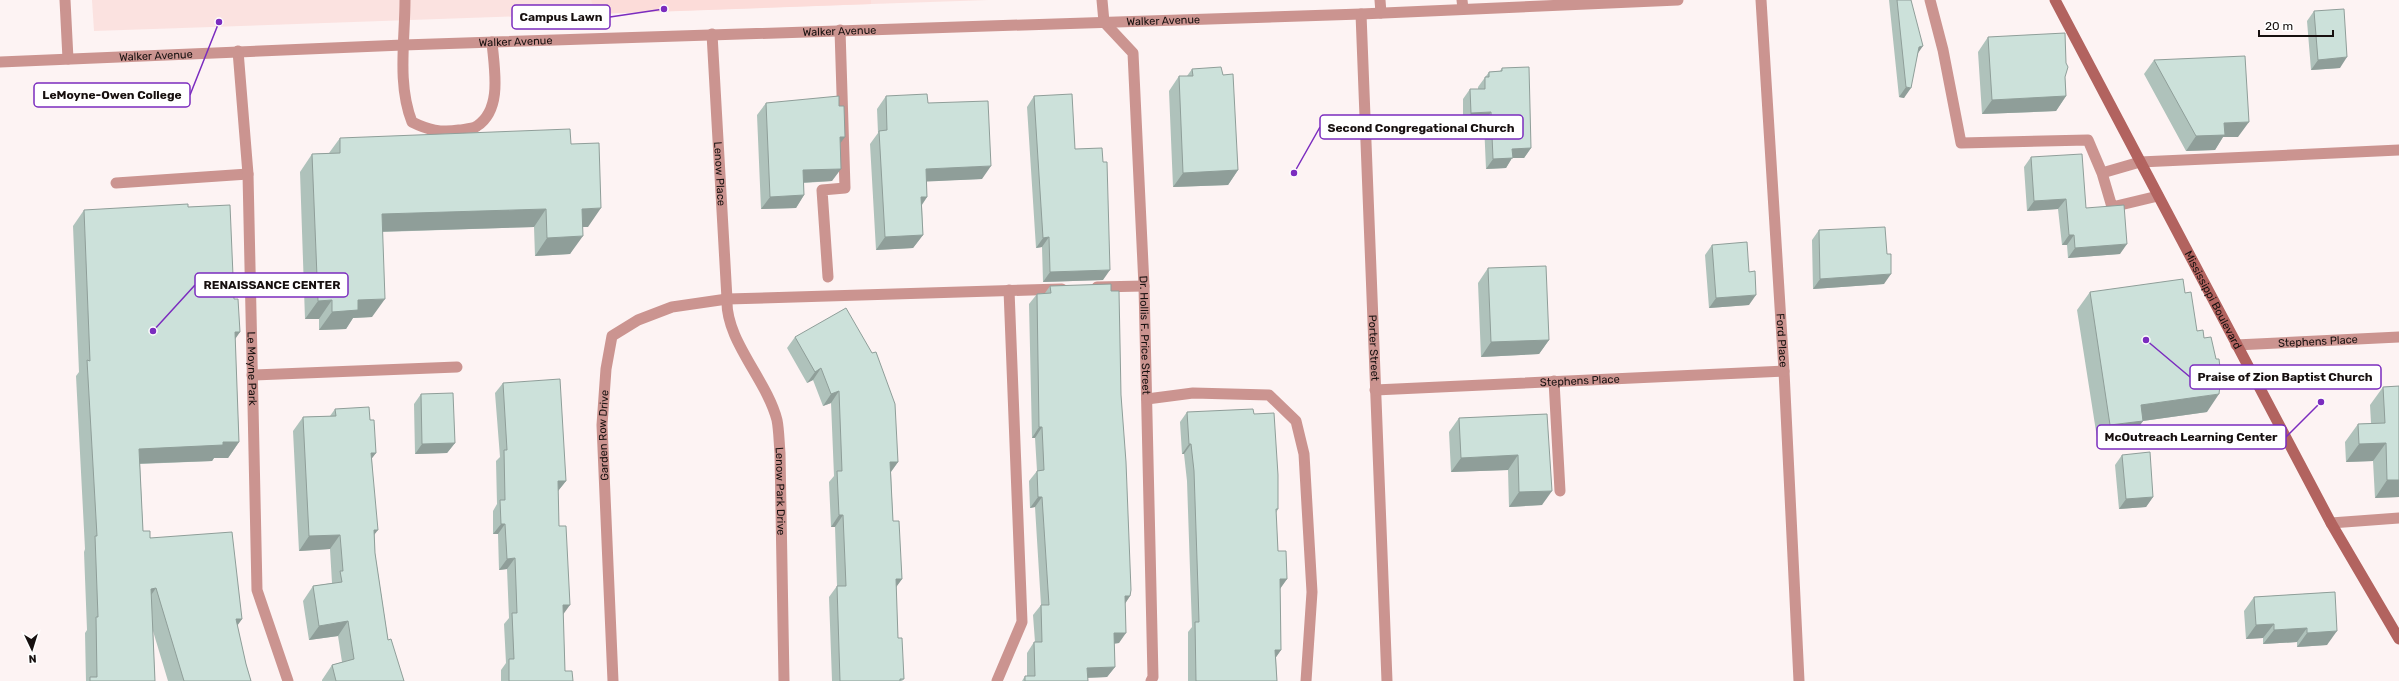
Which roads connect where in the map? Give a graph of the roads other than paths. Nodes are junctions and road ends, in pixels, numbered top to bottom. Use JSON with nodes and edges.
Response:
{"nodes":[{"id":1,"x":65,"y":0,"type":"edge"},
{"id":2,"x":405,"y":0,"type":"edge"},
{"id":3,"x":1102,"y":0,"type":"edge"},
{"id":4,"x":1380,"y":0,"type":"edge"},
{"id":5,"x":1678,"y":0,"type":"edge"},
{"id":6,"x":1761,"y":0,"type":"edge"},
{"id":7,"x":1930,"y":0,"type":"edge"},
{"id":8,"x":2055,"y":0,"type":"edge"},
{"id":9,"x":1463,"y":4,"type":"edge"},
{"id":10,"x":1381,"y":13,"type":"junction"},
{"id":11,"x":1361,"y":14,"type":"junction"},
{"id":12,"x":1104,"y":22,"type":"junction"},
{"id":13,"x":840,"y":30,"type":"junction"},
{"id":14,"x":712,"y":34,"type":"junction"},
{"id":15,"x":492,"y":42,"type":"junction"},
{"id":16,"x":403,"y":45,"type":"junction"},
{"id":17,"x":238,"y":51,"type":"junction"},
{"id":18,"x":68,"y":59,"type":"junction"},
{"id":19,"x":0,"y":62,"type":"edge"},
{"id":20,"x":2399,"y":150,"type":"edge"},
{"id":21,"x":2140,"y":162,"type":"junction"},
{"id":22,"x":2102,"y":173,"type":"junction"},
{"id":23,"x":248,"y":174,"type":"junction"},
{"id":24,"x":116,"y":183,"type":"dead end"},
{"id":25,"x":2158,"y":196,"type":"junction"},
{"id":26,"x":828,"y":277,"type":"dead end"},
{"id":27,"x":1144,"y":286,"type":"junction"},
{"id":28,"x":1072,"y":288,"type":"edge"},
{"id":29,"x":1088,"y":288,"type":"edge"},
{"id":30,"x":1009,"y":290,"type":"junction"},
{"id":31,"x":727,"y":300,"type":"junction"},
{"id":32,"x":726,"y":314,"type":"joint"},
{"id":33,"x":2399,"y":337,"type":"edge"},
{"id":34,"x":2236,"y":345,"type":"junction"},
{"id":35,"x":457,"y":367,"type":"dead end"},
{"id":36,"x":1784,"y":370,"type":"junction"},
{"id":37,"x":252,"y":375,"type":"junction"},
{"id":38,"x":1554,"y":381,"type":"junction"},
{"id":39,"x":1376,"y":390,"type":"junction"},
{"id":40,"x":1147,"y":399,"type":"junction"},
{"id":41,"x":1560,"y":491,"type":"dead end"},
{"id":42,"x":2399,"y":518,"type":"edge"},
{"id":43,"x":2331,"y":523,"type":"junction"},
{"id":44,"x":2399,"y":639,"type":"edge"},
{"id":45,"x":288,"y":681,"type":"edge"},
{"id":46,"x":613,"y":681,"type":"edge"},
{"id":47,"x":784,"y":681,"type":"edge"},
{"id":48,"x":998,"y":681,"type":"edge"},
{"id":49,"x":1151,"y":681,"type":"edge"},
{"id":50,"x":1306,"y":681,"type":"edge"},
{"id":51,"x":1387,"y":681,"type":"edge"},
{"id":52,"x":1799,"y":681,"type":"edge"}],
"edges":[{"from":1,"to":18,"type":"street"},
{"from":2,"to":16,"type":"street"},
{"from":3,"to":12,"type":"street"},
{"from":4,"to":10,"type":"street"},
{"from":5,"to":9,"type":"street","name":"Walker Avenue"},
{"from":6,"to":36,"type":"street","name":"Ford Place"},
{"from":7,"to":22,"type":"street"},
{"from":8,"to":21,"type":"main road","name":"Mississippi Boulevard"},
{"from":9,"to":10,"type":"street","name":"Walker Avenue"},
{"from":10,"to":11,"type":"street","name":"Walker Avenue"},
{"from":11,"to":12,"type":"street","name":"Walker Avenue"},
{"from":11,"to":39,"type":"street","name":"Porter Street"},
{"from":12,"to":13,"type":"street","name":"Walker Avenue"},
{"from":12,"to":27,"type":"street","name":"Dr. Hollis F. Price Street"},
{"from":13,"to":14,"type":"street","name":"Walker Avenue"},
{"from":13,"to":26,"type":"street"},
{"from":14,"to":15,"type":"street","name":"Walker Avenue"},
{"from":14,"to":31,"type":"street","name":"Lenow Place"},
{"from":15,"to":16,"type":"street","name":"Walker Avenue"},
{"from":15,"to":16,"type":"street"},
{"from":16,"to":17,"type":"street","name":"Walker Avenue"},
{"from":17,"to":18,"type":"street","name":"Walker Avenue"},
{"from":17,"to":23,"type":"street","name":"Le Moyne Park"},
{"from":18,"to":19,"type":"street","name":"Walker Avenue"},
{"from":20,"to":21,"type":"street"},
{"from":21,"to":22,"type":"street"},
{"from":21,"to":25,"type":"main road","name":"Mississippi Boulevard"},
{"from":22,"to":25,"type":"street"},
{"from":23,"to":24,"type":"street"},
{"from":23,"to":37,"type":"street","name":"Le Moyne Park"},
{"from":25,"to":34,"type":"main road","name":"Mississippi Boulevard"},
{"from":27,"to":29,"type":"street"},
{"from":27,"to":40,"type":"street","name":"Dr. Hollis F. Price Street"},
{"from":28,"to":30,"type":"street"},
{"from":30,"to":31,"type":"street"},
{"from":30,"to":48,"type":"street"},
{"from":31,"to":32,"type":"street","name":"Lenow Place"},
{"from":31,"to":46,"type":"street","name":"Garden Row Drive"},
{"from":32,"to":47,"type":"street","name":"Lenow Park Drive"},
{"from":33,"to":34,"type":"street","name":"Stephens Place"},
{"from":34,"to":43,"type":"main road","name":"Mississippi Boulevard"},
{"from":35,"to":37,"type":"street"},
{"from":36,"to":38,"type":"street","name":"Stephens Place"},
{"from":36,"to":52,"type":"street","name":"Ford Place"},
{"from":37,"to":45,"type":"street","name":"Le Moyne Park"},
{"from":38,"to":39,"type":"street","name":"Stephens Place"},
{"from":38,"to":41,"type":"street"},
{"from":39,"to":51,"type":"street","name":"Porter Street"},
{"from":40,"to":49,"type":"street","name":"Dr. Hollis F. Price Street"},
{"from":40,"to":50,"type":"street"},
{"from":42,"to":43,"type":"street"},
{"from":43,"to":44,"type":"main road","name":"Mississippi Boulevard"}]}
